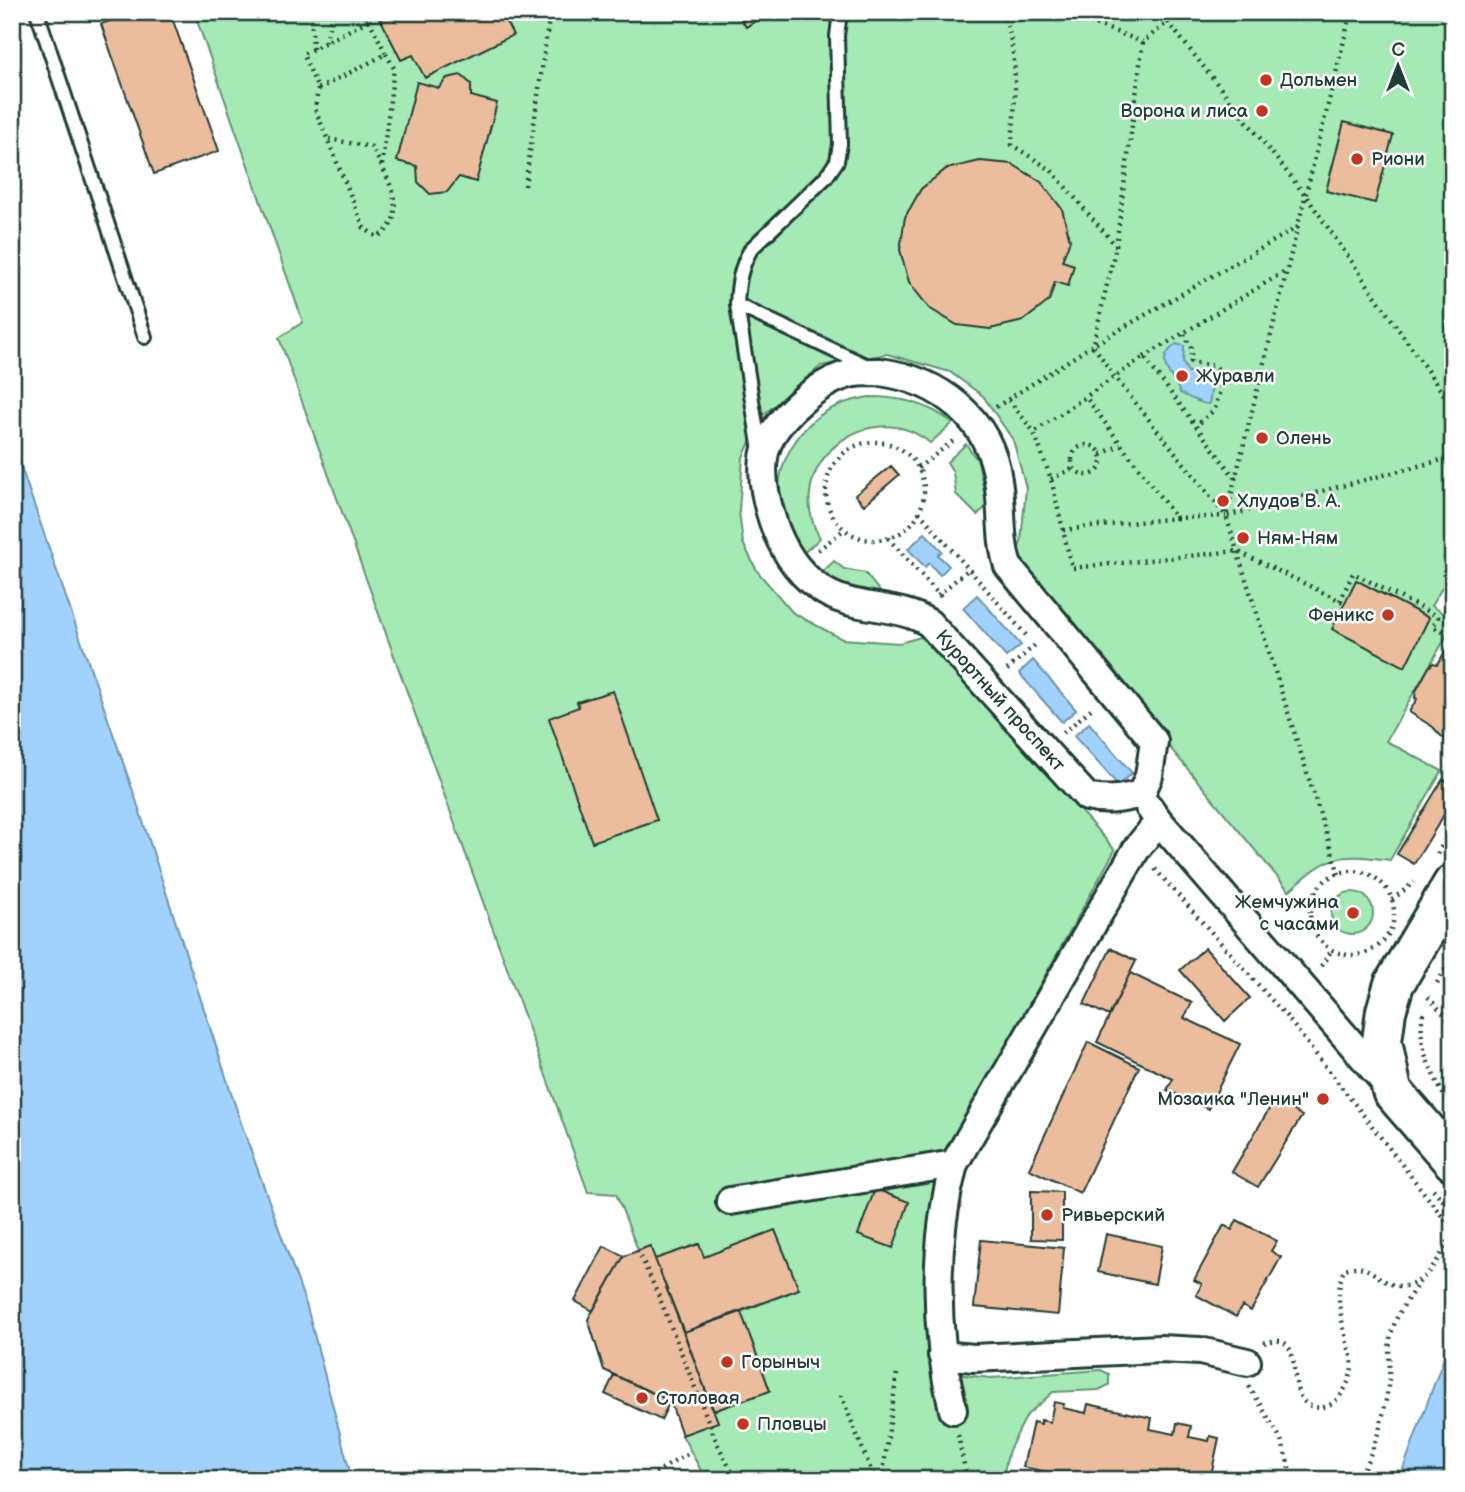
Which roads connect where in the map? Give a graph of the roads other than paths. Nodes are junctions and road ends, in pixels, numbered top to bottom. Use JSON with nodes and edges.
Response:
{"nodes":[{"id":1,"x":37,"y":12,"type":"edge"},
{"id":2,"x":840,"y":12,"type":"edge"},
{"id":3,"x":737,"y":304,"type":"junction"},
{"id":4,"x":145,"y":337,"type":"dead end"},
{"id":5,"x":880,"y":372,"type":"junction"},
{"id":6,"x":763,"y":471,"type":"junction"},
{"id":7,"x":1141,"y":794,"type":"junction"},
{"id":8,"x":1159,"y":821,"type":"junction"},
{"id":9,"x":1453,"y":884,"type":"edge"},
{"id":10,"x":1392,"y":1091,"type":"junction"},
{"id":11,"x":1445,"y":1152,"type":"edge"},
{"id":12,"x":954,"y":1164,"type":"junction"},
{"id":13,"x":730,"y":1201,"type":"dead end"},
{"id":14,"x":942,"y":1355,"type":"junction"},
{"id":15,"x":1247,"y":1362,"type":"road end"},
{"id":16,"x":953,"y":1410,"type":"road end"}],
"edges":[{"from":1,"to":4,"type":"lane"},
{"from":2,"to":3,"type":"lane"},
{"from":3,"to":5,"type":"lane"},
{"from":3,"to":6,"type":"lane"},
{"from":5,"to":6,"type":"street","name":"Курортный проспект"},
{"from":5,"to":7,"type":"street","name":"Курортный проспект"},
{"from":6,"to":7,"type":"street","name":"Курортный проспект"},
{"from":7,"to":8,"type":"street"},
{"from":8,"to":10,"type":"street"},
{"from":8,"to":12,"type":"street"},
{"from":9,"to":10,"type":"main road"},
{"from":10,"to":11,"type":"main road"},
{"from":12,"to":13,"type":"street"},
{"from":12,"to":14,"type":"street"},
{"from":14,"to":15,"type":"street"},
{"from":14,"to":16,"type":"street"}]}
